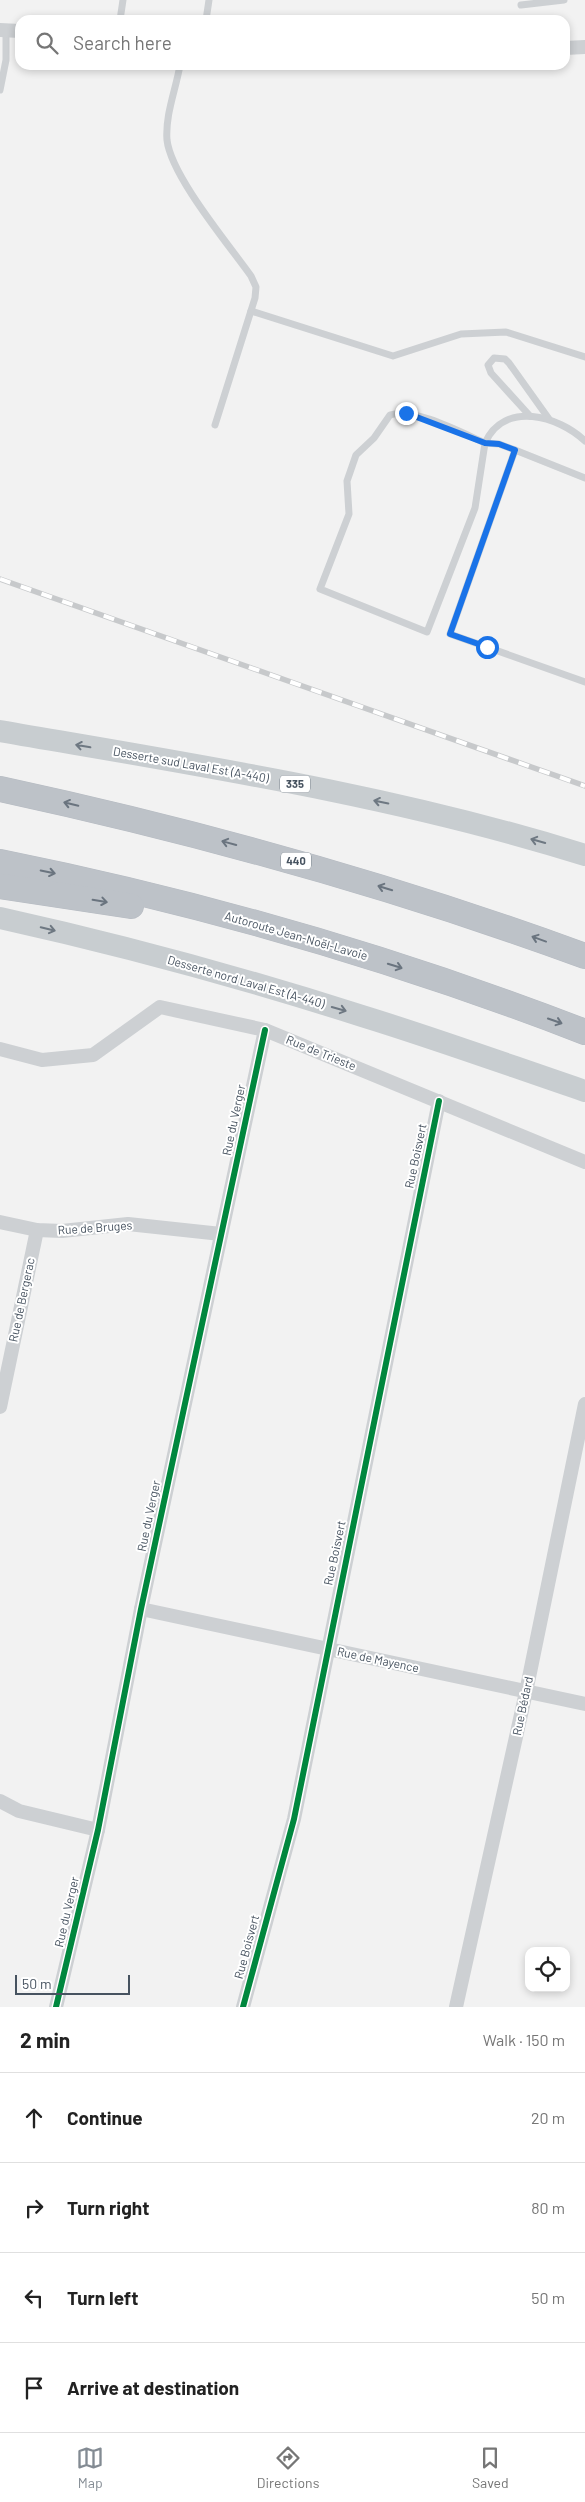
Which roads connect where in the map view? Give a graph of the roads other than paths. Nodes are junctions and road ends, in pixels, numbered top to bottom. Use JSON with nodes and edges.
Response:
{"nodes":[{"id":1,"x":123,"y":0,"type":"edge"},
{"id":2,"x":209,"y":0,"type":"edge"},
{"id":3,"x":564,"y":0,"type":"edge"},
{"id":4,"x":521,"y":5,"type":"dead end"},
{"id":5,"x":121,"y":15,"type":"edge"},
{"id":6,"x":207,"y":15,"type":"edge"},
{"id":7,"x":9,"y":30,"type":"edge"},
{"id":8,"x":585,"y":47,"type":"edge"},
{"id":9,"x":570,"y":48,"type":"edge"},
{"id":10,"x":179,"y":70,"type":"edge"},
{"id":11,"x":0,"y":90,"type":"edge"},
{"id":12,"x":251,"y":311,"type":"junction"},
{"id":13,"x":585,"y":356,"type":"edge"},
{"id":14,"x":530,"y":416,"type":"junction"},
{"id":15,"x":549,"y":419,"type":"junction"},
{"id":16,"x":215,"y":425,"type":"dead end"},
{"id":17,"x":585,"y":441,"type":"edge"},
{"id":18,"x":485,"y":443,"type":"junction"},
{"id":19,"x":515,"y":450,"type":"junction"},
{"id":20,"x":585,"y":478,"type":"edge"},
{"id":21,"x":585,"y":682,"type":"edge"},
{"id":22,"x":0,"y":731,"type":"edge"},
{"id":23,"x":0,"y":789,"type":"edge"},
{"id":24,"x":585,"y":855,"type":"edge"},
{"id":25,"x":0,"y":862,"type":"edge"},
{"id":26,"x":0,"y":886,"type":"edge"},
{"id":27,"x":0,"y":918,"type":"edge"},
{"id":28,"x":264,"y":926,"type":"junction"},
{"id":29,"x":585,"y":956,"type":"edge"},
{"id":30,"x":265,"y":1030,"type":"junction"},
{"id":31,"x":585,"y":1032,"type":"edge"},
{"id":32,"x":0,"y":1049,"type":"edge"},
{"id":33,"x":488,"y":1058,"type":"junction"},
{"id":34,"x":585,"y":1091,"type":"edge"},
{"id":35,"x":439,"y":1101,"type":"junction"},
{"id":36,"x":585,"y":1107,"type":"edge"},
{"id":37,"x":585,"y":1162,"type":"edge"},
{"id":38,"x":0,"y":1222,"type":"edge"},
{"id":39,"x":36,"y":1230,"type":"junction"},
{"id":40,"x":221,"y":1234,"type":"junction"},
{"id":41,"x":1,"y":1402,"type":"edge"},
{"id":42,"x":585,"y":1404,"type":"edge"},
{"id":43,"x":141,"y":1609,"type":"junction"},
{"id":44,"x":326,"y":1649,"type":"junction"},
{"id":45,"x":526,"y":1692,"type":"junction"},
{"id":46,"x":585,"y":1704,"type":"edge"},
{"id":47,"x":0,"y":1801,"type":"edge"},
{"id":48,"x":98,"y":1830,"type":"junction"},
{"id":49,"x":56,"y":2007,"type":"edge"},
{"id":50,"x":243,"y":2007,"type":"edge"},
{"id":51,"x":456,"y":2007,"type":"edge"}],
"edges":[{"from":1,"to":5,"type":"lane"},
{"from":2,"to":6,"type":"lane"},
{"from":3,"to":4,"type":"lane"},
{"from":7,"to":11,"type":"lane"},
{"from":8,"to":9,"type":"street"},
{"from":10,"to":12,"type":"lane"},
{"from":12,"to":13,"type":"lane"},
{"from":12,"to":16,"type":"lane"},
{"from":14,"to":15,"type":"lane"},
{"from":14,"to":15,"type":"lane"},
{"from":14,"to":18,"type":"lane"},
{"from":15,"to":17,"type":"lane"},
{"from":18,"to":18,"type":"lane"},
{"from":18,"to":19,"type":"lane"},
{"from":19,"to":20,"type":"lane"},
{"from":19,"to":21,"type":"lane"},
{"from":24,"to":22,"type":"main road","name":"Desserte sud Laval Est (A-440)","number":"335","one_way":true},
{"from":29,"to":23,"type":"highway","number":"440","one_way":true},
{"from":25,"to":28,"type":"highway","name":"Autoroute Jean-Noël-Lavoie","one_way":true},
{"from":26,"to":28,"type":"highway","one_way":true},
{"from":27,"to":33,"type":"main road","name":"Desserte nord Laval Est (A-440)","one_way":true},
{"from":28,"to":31,"type":"highway","name":"Autoroute Jean-Noël-Lavoie","one_way":true},
{"from":30,"to":32,"type":"street","name":"Rue de Trieste"},
{"from":30,"to":35,"type":"street","name":"Rue de Trieste"},
{"from":30,"to":40,"type":"street","name":"Rue du Verger"},
{"from":33,"to":34,"type":"main road"},
{"from":33,"to":36,"type":"main road"},
{"from":35,"to":37,"type":"street","name":"Rue de Trieste"},
{"from":35,"to":44,"type":"street","name":"Rue Boisvert"},
{"from":38,"to":39,"type":"street","name":"Rue de Bruges"},
{"from":39,"to":40,"type":"street","name":"Rue de Bruges"},
{"from":39,"to":41,"type":"street","name":"Rue de Bergerac"},
{"from":40,"to":43,"type":"street","name":"Rue du Verger"},
{"from":42,"to":45,"type":"street","name":"Rue Bédard"},
{"from":43,"to":44,"type":"street","name":"Rue de Mayence"},
{"from":43,"to":48,"type":"street","name":"Rue du Verger"},
{"from":44,"to":45,"type":"street","name":"Rue de Mayence"},
{"from":44,"to":50,"type":"street","name":"Rue Boisvert"},
{"from":45,"to":46,"type":"street","name":"Rue de Mayence"},
{"from":45,"to":51,"type":"street","name":"Rue Bédard"},
{"from":47,"to":48,"type":"street"},
{"from":48,"to":49,"type":"street","name":"Rue du Verger"}]}
